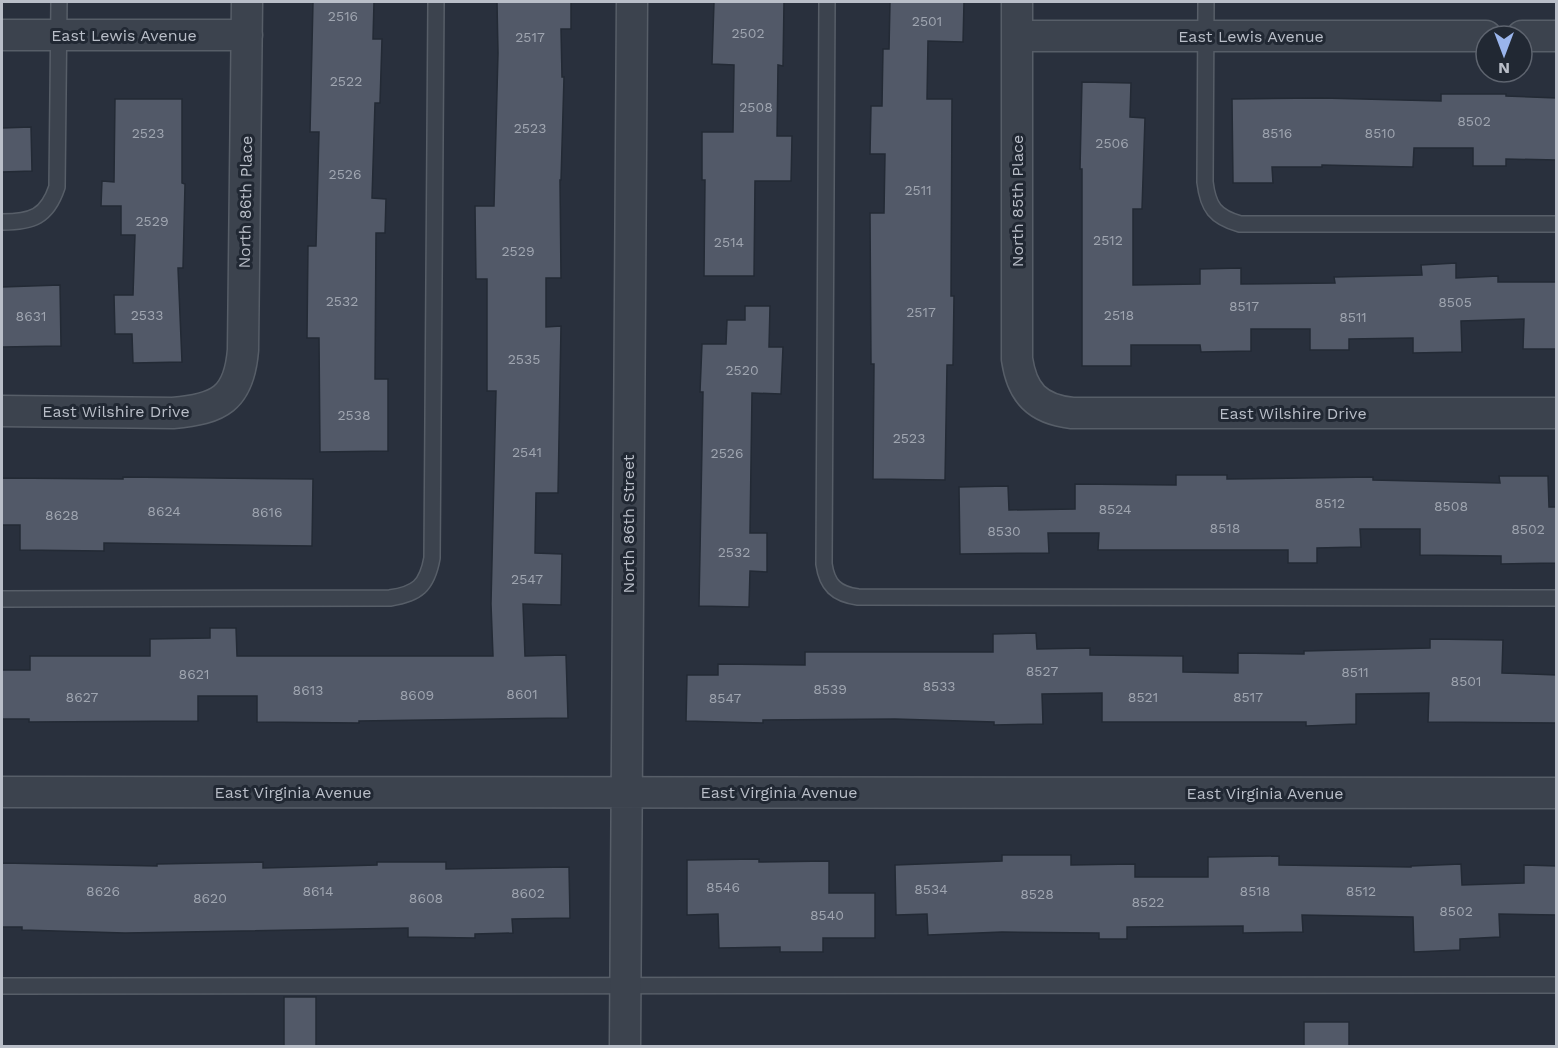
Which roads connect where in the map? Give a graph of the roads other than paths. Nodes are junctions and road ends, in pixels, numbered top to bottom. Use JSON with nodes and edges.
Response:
{"nodes":[{"id":1,"x":59,"y":2,"type":"edge"},
{"id":2,"x":247,"y":2,"type":"edge"},
{"id":3,"x":436,"y":2,"type":"edge"},
{"id":4,"x":632,"y":2,"type":"edge"},
{"id":5,"x":827,"y":2,"type":"edge"},
{"id":6,"x":1017,"y":2,"type":"edge"},
{"id":7,"x":1206,"y":2,"type":"edge"},
{"id":8,"x":2,"y":35,"type":"edge"},
{"id":9,"x":59,"y":35,"type":"junction"},
{"id":10,"x":247,"y":35,"type":"junction"},
{"id":11,"x":1017,"y":36,"type":"junction"},
{"id":12,"x":1206,"y":36,"type":"junction"},
{"id":13,"x":1474,"y":36,"type":"edge"},
{"id":14,"x":1534,"y":36,"type":"edge"},
{"id":15,"x":1557,"y":36,"type":"edge"},
{"id":16,"x":2,"y":222,"type":"edge"},
{"id":17,"x":1557,"y":224,"type":"edge"},
{"id":18,"x":226,"y":397,"type":"joint"},
{"id":19,"x":1032,"y":397,"type":"joint"},
{"id":20,"x":2,"y":411,"type":"edge"},
{"id":21,"x":1557,"y":413,"type":"edge"},
{"id":22,"x":1557,"y":598,"type":"edge"},
{"id":23,"x":2,"y":599,"type":"edge"},
{"id":24,"x":2,"y":792,"type":"edge"},
{"id":25,"x":626,"y":792,"type":"junction"},
{"id":26,"x":1557,"y":793,"type":"edge"},
{"id":27,"x":1557,"y":985,"type":"edge"},
{"id":28,"x":2,"y":986,"type":"edge"},
{"id":29,"x":625,"y":986,"type":"junction"},
{"id":30,"x":625,"y":1047,"type":"edge"}],
"edges":[{"from":1,"to":9,"type":"lane"},
{"from":2,"to":10,"type":"street","name":"North 86th Place"},
{"from":3,"to":23,"type":"lane"},
{"from":4,"to":25,"type":"street","name":"North 86th Street"},
{"from":5,"to":22,"type":"lane"},
{"from":6,"to":11,"type":"street","name":"North 85th Place"},
{"from":7,"to":12,"type":"lane"},
{"from":8,"to":9,"type":"street","name":"East Lewis Avenue"},
{"from":9,"to":10,"type":"street","name":"East Lewis Avenue"},
{"from":9,"to":16,"type":"lane"},
{"from":10,"to":18,"type":"street","name":"North 86th Place"},
{"from":11,"to":12,"type":"street","name":"East Lewis Avenue"},
{"from":11,"to":19,"type":"street","name":"North 85th Place"},
{"from":12,"to":13,"type":"street","name":"East Lewis Avenue"},
{"from":12,"to":17,"type":"lane"},
{"from":14,"to":15,"type":"street"},
{"from":18,"to":20,"type":"street","name":"East Wilshire Drive"},
{"from":19,"to":21,"type":"street","name":"East Wilshire Drive"},
{"from":24,"to":25,"type":"street","name":"East Virginia Avenue"},
{"from":25,"to":26,"type":"street","name":"East Virginia Avenue"},
{"from":25,"to":29,"type":"street","name":"North 86th Street"},
{"from":27,"to":29,"type":"lane"},
{"from":28,"to":29,"type":"lane"},
{"from":29,"to":30,"type":"street","name":"North 86th Street"}]}
